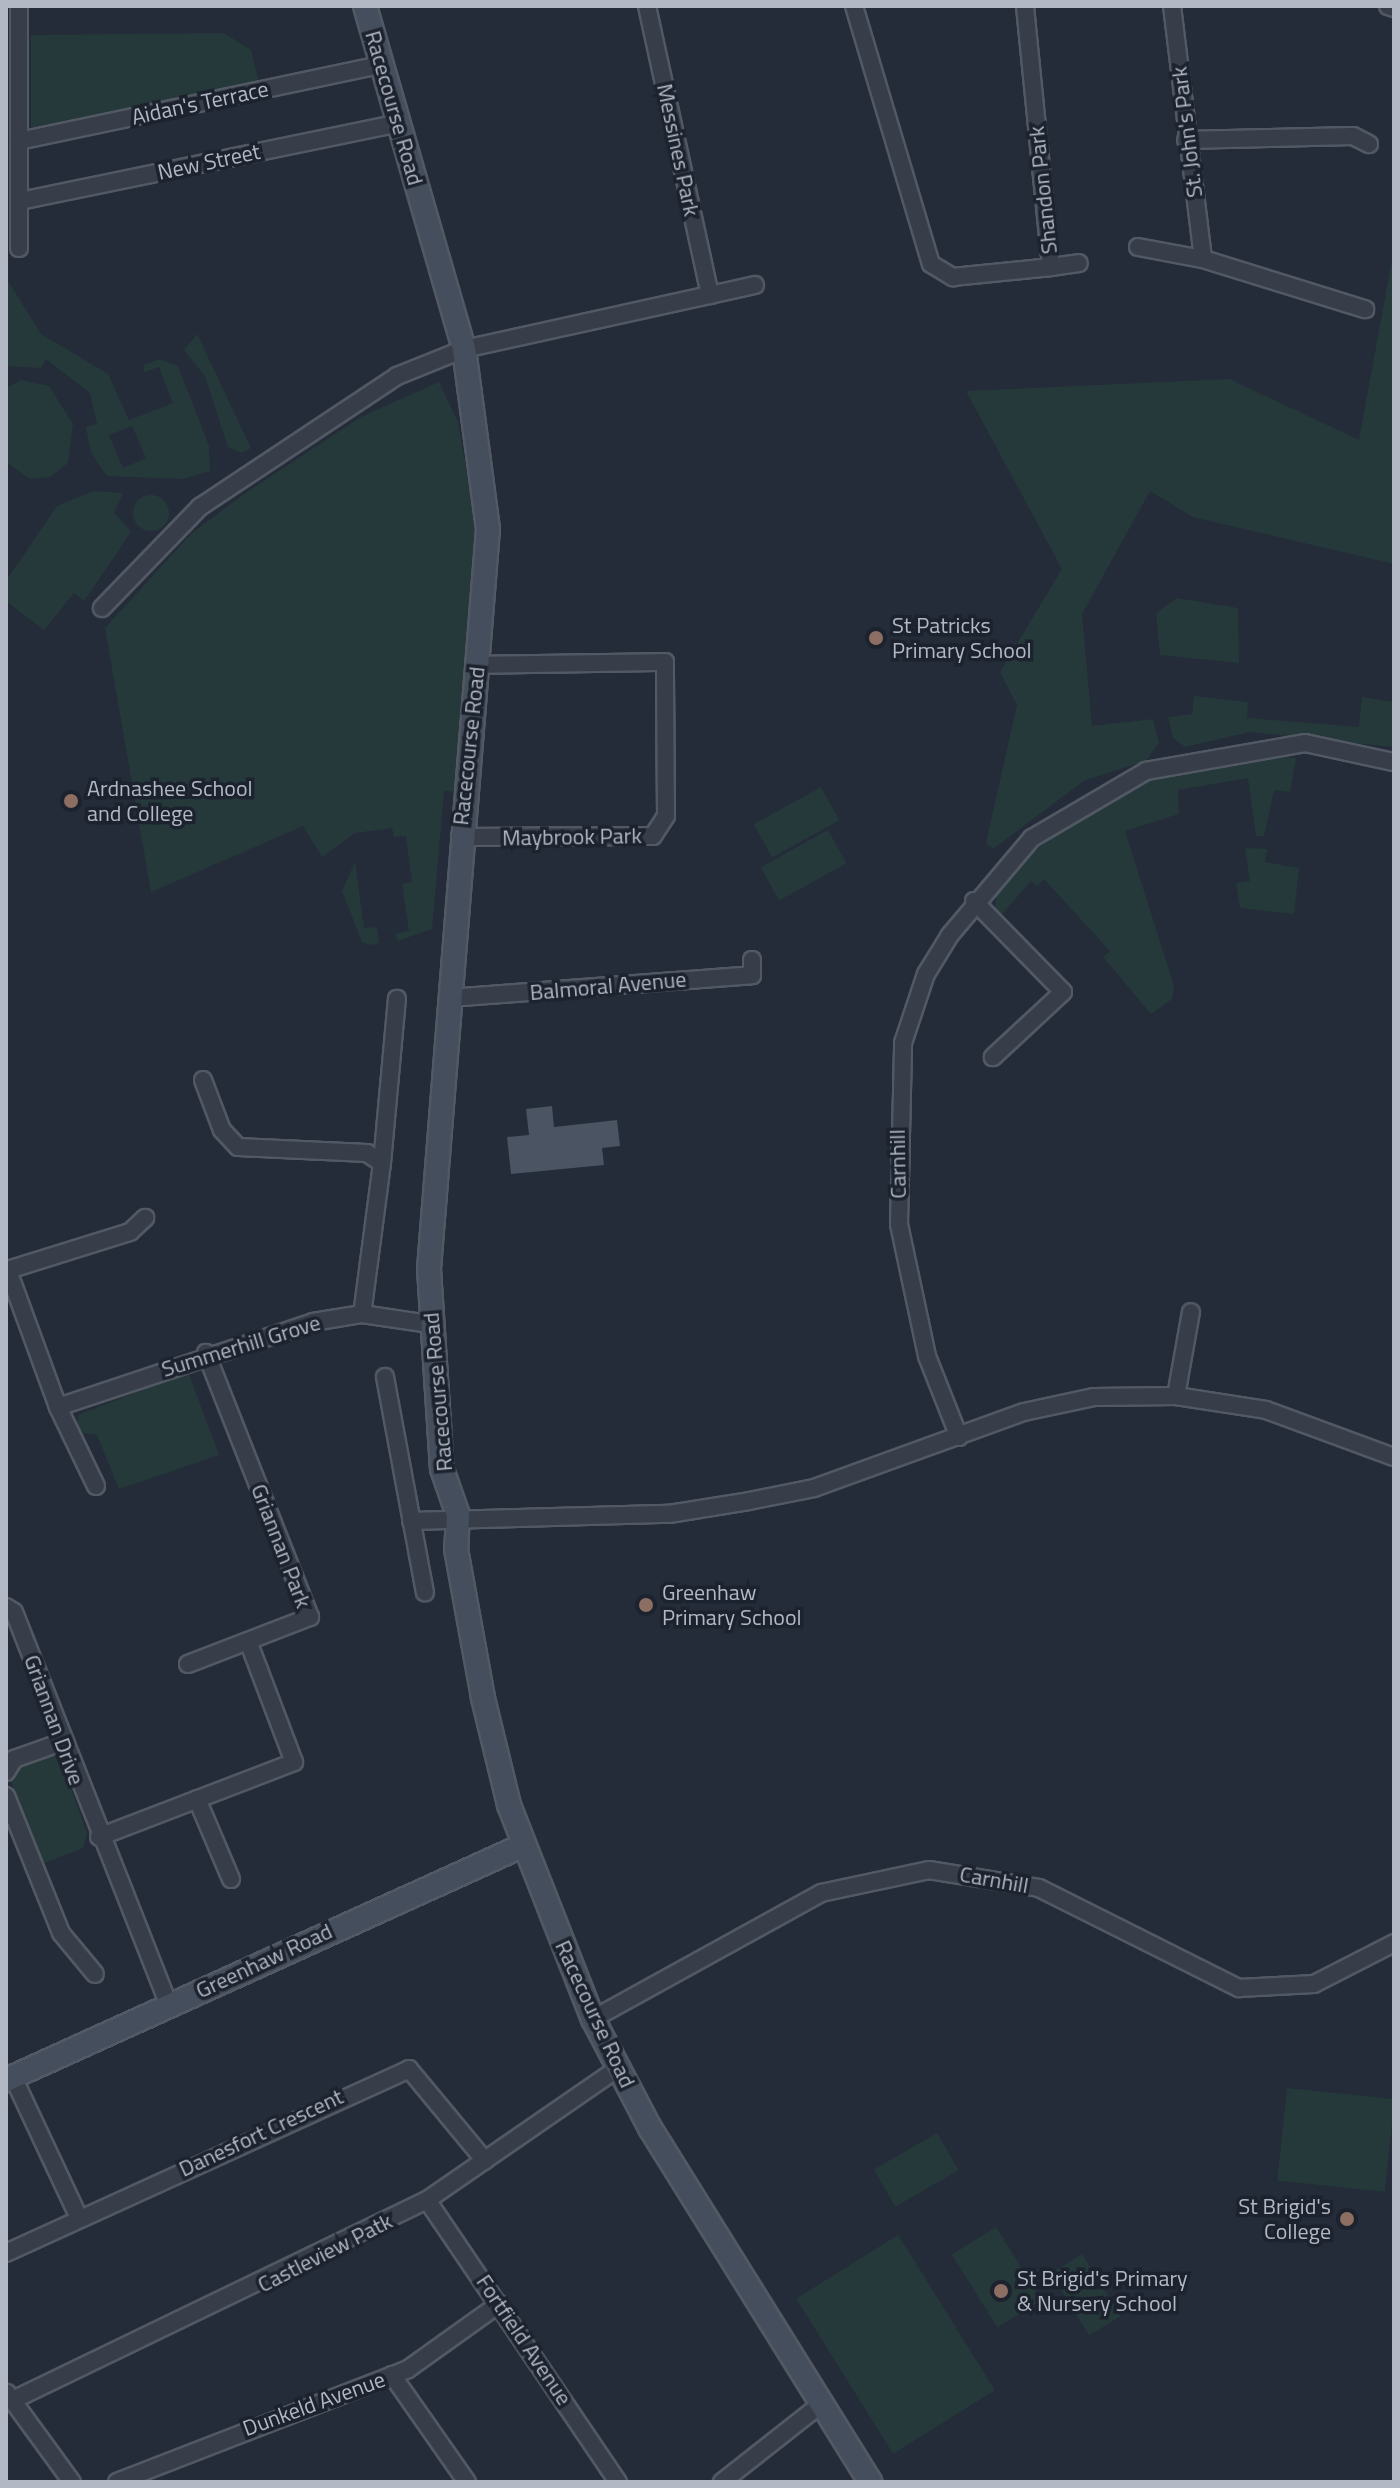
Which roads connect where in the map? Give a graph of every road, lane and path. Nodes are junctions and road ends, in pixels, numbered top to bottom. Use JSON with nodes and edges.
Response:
{"nodes":[{"id":1,"x":19,"y":6,"type":"edge"},
{"id":2,"x":365,"y":6,"type":"edge"},
{"id":3,"x":647,"y":6,"type":"edge"},
{"id":4,"x":854,"y":6,"type":"edge"},
{"id":5,"x":1025,"y":6,"type":"edge"},
{"id":6,"x":1172,"y":6,"type":"edge"},
{"id":7,"x":1388,"y":6,"type":"edge"},
{"id":8,"x":1394,"y":8,"type":"edge"},
{"id":9,"x":381,"y":65,"type":"junction"},
{"id":10,"x":399,"y":123,"type":"junction"},
{"id":11,"x":1186,"y":140,"type":"junction"},
{"id":12,"x":19,"y":141,"type":"junction"},
{"id":13,"x":1369,"y":144,"type":"dead end"},
{"id":14,"x":20,"y":201,"type":"junction"},
{"id":15,"x":1138,"y":247,"type":"dead end"},
{"id":16,"x":19,"y":248,"type":"dead end"},
{"id":17,"x":1203,"y":259,"type":"junction"},
{"id":18,"x":1079,"y":263,"type":"dead end"},
{"id":19,"x":1051,"y":267,"type":"junction"},
{"id":20,"x":755,"y":285,"type":"dead end"},
{"id":21,"x":710,"y":295,"type":"junction"},
{"id":22,"x":1365,"y":309,"type":"dead end"},
{"id":23,"x":464,"y":349,"type":"junction"},
{"id":24,"x":102,"y":608,"type":"dead end"},
{"id":25,"x":477,"y":665,"type":"junction"},
{"id":26,"x":1394,"y":762,"type":"edge"},
{"id":27,"x":460,"y":837,"type":"junction"},
{"id":28,"x":974,"y":901,"type":"junction"},
{"id":29,"x":752,"y":960,"type":"dead end"},
{"id":30,"x":449,"y":998,"type":"junction"},
{"id":31,"x":397,"y":999,"type":"dead end"},
{"id":32,"x":993,"y":1057,"type":"dead end"},
{"id":33,"x":203,"y":1080,"type":"dead end"},
{"id":34,"x":382,"y":1163,"type":"junction"},
{"id":35,"x":145,"y":1218,"type":"dead end"},
{"id":36,"x":7,"y":1268,"type":"edge"},
{"id":37,"x":1191,"y":1312,"type":"dead end"},
{"id":38,"x":362,"y":1314,"type":"junction"},
{"id":39,"x":430,"y":1324,"type":"junction"},
{"id":40,"x":206,"y":1353,"type":"junction"},
{"id":41,"x":385,"y":1377,"type":"dead end"},
{"id":42,"x":1176,"y":1396,"type":"junction"},
{"id":43,"x":58,"y":1407,"type":"junction"},
{"id":44,"x":959,"y":1437,"type":"junction"},
{"id":45,"x":1394,"y":1457,"type":"edge"},
{"id":46,"x":96,"y":1486,"type":"dead end"},
{"id":47,"x":458,"y":1515,"type":"junction"},
{"id":48,"x":411,"y":1521,"type":"junction"},
{"id":49,"x":425,"y":1592,"type":"dead end"},
{"id":50,"x":6,"y":1607,"type":"edge"},
{"id":51,"x":248,"y":1641,"type":"junction"},
{"id":52,"x":188,"y":1664,"type":"dead end"},
{"id":53,"x":62,"y":1742,"type":"junction"},
{"id":54,"x":6,"y":1772,"type":"edge"},
{"id":55,"x":6,"y":1796,"type":"edge"},
{"id":56,"x":197,"y":1799,"type":"junction"},
{"id":57,"x":99,"y":1837,"type":"junction"},
{"id":58,"x":524,"y":1845,"type":"junction"},
{"id":59,"x":231,"y":1879,"type":"dead end"},
{"id":60,"x":1394,"y":1943,"type":"edge"},
{"id":61,"x":95,"y":1974,"type":"dead end"},
{"id":62,"x":169,"y":2005,"type":"junction"},
{"id":63,"x":593,"y":2019,"type":"junction"},
{"id":64,"x":618,"y":2068,"type":"junction"},
{"id":65,"x":9,"y":2079,"type":"edge"},
{"id":66,"x":485,"y":2161,"type":"junction"},
{"id":67,"x":427,"y":2200,"type":"junction"},
{"id":68,"x":79,"y":2218,"type":"junction"},
{"id":69,"x":6,"y":2253,"type":"edge"},
{"id":70,"x":499,"y":2304,"type":"junction"},
{"id":71,"x":392,"y":2375,"type":"junction"},
{"id":72,"x":8,"y":2396,"type":"edge"},
{"id":73,"x":820,"y":2405,"type":"junction"},
{"id":74,"x":72,"y":2482,"type":"edge"},
{"id":75,"x":117,"y":2482,"type":"edge"},
{"id":76,"x":467,"y":2482,"type":"edge"},
{"id":77,"x":618,"y":2482,"type":"edge"},
{"id":78,"x":722,"y":2482,"type":"edge"},
{"id":79,"x":870,"y":2482,"type":"edge"}],
"edges":[{"from":1,"to":12,"type":"street"},
{"from":2,"to":9,"type":"main road","name":"Racecourse Road"},
{"from":3,"to":21,"type":"street","name":"Messines Park"},
{"from":4,"to":19,"type":"street","name":"Shandon Park"},
{"from":5,"to":19,"type":"street","name":"Shandon Park"},
{"from":6,"to":11,"type":"street","name":"St. John's Park"},
{"from":7,"to":8,"type":"street"},
{"from":9,"to":10,"type":"main road","name":"Racecourse Road"},
{"from":9,"to":12,"type":"street","name":"Aidan's Terrace"},
{"from":10,"to":14,"type":"street","name":"New Street"},
{"from":10,"to":23,"type":"main road","name":"Racecourse Road"},
{"from":11,"to":13,"type":"street"},
{"from":11,"to":17,"type":"street","name":"St. John's Park"},
{"from":12,"to":14,"type":"street"},
{"from":14,"to":16,"type":"street"},
{"from":15,"to":17,"type":"street"},
{"from":17,"to":22,"type":"street"},
{"from":18,"to":19,"type":"street"},
{"from":20,"to":21,"type":"street"},
{"from":21,"to":23,"type":"street"},
{"from":23,"to":24,"type":"street"},
{"from":23,"to":25,"type":"main road","name":"Racecourse Road"},
{"from":25,"to":27,"type":"main road","name":"Racecourse Road"},
{"from":25,"to":27,"type":"street","name":"Maybrook Park"},
{"from":26,"to":28,"type":"street","name":"Carnhill"},
{"from":27,"to":30,"type":"main road","name":"Racecourse Road"},
{"from":28,"to":32,"type":"street"},
{"from":28,"to":44,"type":"street","name":"Carnhill"},
{"from":29,"to":30,"type":"street","name":"Balmoral Avenue"},
{"from":30,"to":39,"type":"main road","name":"Racecourse Road"},
{"from":31,"to":34,"type":"street"},
{"from":33,"to":34,"type":"street"},
{"from":34,"to":38,"type":"street"},
{"from":35,"to":36,"type":"street"},
{"from":36,"to":43,"type":"street"},
{"from":37,"to":42,"type":"street"},
{"from":38,"to":39,"type":"street","name":"Summerhill Grove"},
{"from":38,"to":40,"type":"street","name":"Summerhill Grove"},
{"from":39,"to":47,"type":"main road","name":"Racecourse Road"},
{"from":40,"to":43,"type":"street","name":"Summerhill Grove"},
{"from":40,"to":51,"type":"street","name":"Griannan Park"},
{"from":41,"to":48,"type":"street"},
{"from":42,"to":44,"type":"street"},
{"from":42,"to":45,"type":"street"},
{"from":43,"to":46,"type":"street"},
{"from":44,"to":47,"type":"street"},
{"from":47,"to":48,"type":"street"},
{"from":47,"to":58,"type":"main road","name":"Racecourse Road"},
{"from":48,"to":49,"type":"street"},
{"from":50,"to":53,"type":"street","name":"Griannan Drive"},
{"from":51,"to":52,"type":"street","name":"Griannan Park"},
{"from":51,"to":56,"type":"street"},
{"from":53,"to":54,"type":"street"},
{"from":53,"to":57,"type":"street","name":"Griannan Drive"},
{"from":55,"to":61,"type":"street"},
{"from":56,"to":57,"type":"street"},
{"from":56,"to":59,"type":"street"},
{"from":57,"to":62,"type":"street","name":"Griannan Drive"},
{"from":58,"to":62,"type":"main road","name":"Greenhaw Road"},
{"from":58,"to":63,"type":"main road","name":"Racecourse Road"},
{"from":60,"to":63,"type":"street","name":"Carnhill"},
{"from":62,"to":65,"type":"main road","name":"Greenhaw Road"},
{"from":63,"to":64,"type":"main road","name":"Racecourse Road"},
{"from":64,"to":66,"type":"street","name":"Castleview Patk"},
{"from":64,"to":73,"type":"main road","name":"Racecourse Road"},
{"from":65,"to":68,"type":"street"},
{"from":66,"to":67,"type":"street","name":"Castleview Patk"},
{"from":66,"to":68,"type":"street","name":"Danesfort Crescent"},
{"from":67,"to":70,"type":"street","name":"Fortfield Avenue"},
{"from":67,"to":72,"type":"street","name":"Castleview Patk"},
{"from":68,"to":69,"type":"street","name":"Danesfort Crescent"},
{"from":70,"to":71,"type":"street","name":"Dunkeld Avenue"},
{"from":70,"to":77,"type":"street","name":"Fortfield Avenue"},
{"from":71,"to":75,"type":"street","name":"Dunkeld Avenue"},
{"from":71,"to":76,"type":"street"},
{"from":72,"to":74,"type":"street"},
{"from":73,"to":78,"type":"street"},
{"from":73,"to":79,"type":"main road","name":"Racecourse Road"}]}
